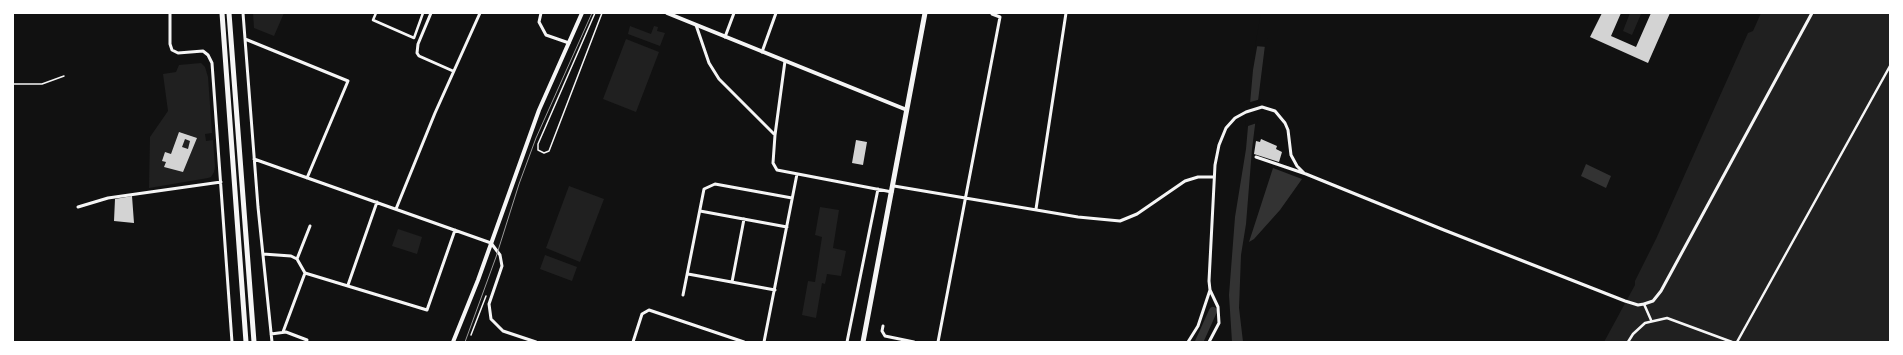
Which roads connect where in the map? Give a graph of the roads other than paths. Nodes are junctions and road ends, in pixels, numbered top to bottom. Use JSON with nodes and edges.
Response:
{"nodes":[{"id":1,"x":170,"y":13,"type":"edge"},
{"id":2,"x":222,"y":13,"type":"edge"},
{"id":3,"x":229,"y":13,"type":"edge"},
{"id":4,"x":243,"y":13,"type":"edge"},
{"id":5,"x":376,"y":13,"type":"edge"},
{"id":6,"x":423,"y":13,"type":"edge"},
{"id":7,"x":431,"y":13,"type":"edge"},
{"id":8,"x":480,"y":13,"type":"edge"},
{"id":9,"x":541,"y":13,"type":"edge"},
{"id":10,"x":582,"y":13,"type":"edge"},
{"id":11,"x":596,"y":13,"type":"edge"},
{"id":12,"x":602,"y":13,"type":"edge"},
{"id":13,"x":667,"y":13,"type":"edge"},
{"id":14,"x":734,"y":13,"type":"edge"},
{"id":15,"x":776,"y":13,"type":"edge"},
{"id":16,"x":925,"y":13,"type":"edge"},
{"id":17,"x":1066,"y":13,"type":"edge"},
{"id":18,"x":1812,"y":13,"type":"edge"},
{"id":19,"x":992,"y":14,"type":"edge"},
{"id":20,"x":696,"y":25,"type":"junction"},
{"id":21,"x":725,"y":37,"type":"junction"},
{"id":22,"x":245,"y":39,"type":"junction"},
{"id":23,"x":569,"y":43,"type":"junction"},
{"id":24,"x":762,"y":52,"type":"junction"},
{"id":25,"x":785,"y":61,"type":"junction"},
{"id":26,"x":1890,"y":66,"type":"edge"},
{"id":27,"x":453,"y":71,"type":"junction"},
{"id":28,"x":64,"y":76,"type":"dead end"},
{"id":29,"x":13,"y":84,"type":"edge"},
{"id":30,"x":907,"y":110,"type":"junction"},
{"id":31,"x":775,"y":135,"type":"junction"},
{"id":32,"x":1256,"y":157,"type":"dead end"},
{"id":33,"x":254,"y":159,"type":"junction"},
{"id":34,"x":1305,"y":173,"type":"junction"},
{"id":35,"x":797,"y":174,"type":"junction"},
{"id":36,"x":1214,"y":177,"type":"junction"},
{"id":37,"x":307,"y":178,"type":"junction"},
{"id":38,"x":221,"y":182,"type":"junction"},
{"id":39,"x":894,"y":186,"type":"junction"},
{"id":40,"x":878,"y":189,"type":"junction"},
{"id":41,"x":892,"y":192,"type":"junction"},
{"id":42,"x":792,"y":198,"type":"junction"},
{"id":43,"x":967,"y":198,"type":"junction"},
{"id":44,"x":377,"y":202,"type":"junction"},
{"id":45,"x":78,"y":207,"type":"dead end"},
{"id":46,"x":396,"y":209,"type":"junction"},
{"id":47,"x":1036,"y":209,"type":"junction"},
{"id":48,"x":700,"y":211,"type":"junction"},
{"id":49,"x":744,"y":219,"type":"junction"},
{"id":50,"x":310,"y":226,"type":"dead end"},
{"id":51,"x":787,"y":227,"type":"junction"},
{"id":52,"x":455,"y":230,"type":"junction"},
{"id":53,"x":491,"y":243,"type":"junction"},
{"id":54,"x":263,"y":254,"type":"junction"},
{"id":55,"x":297,"y":260,"type":"junction"},
{"id":56,"x":305,"y":273,"type":"junction"},
{"id":57,"x":688,"y":274,"type":"junction"},
{"id":58,"x":732,"y":282,"type":"junction"},
{"id":59,"x":348,"y":285,"type":"junction"},
{"id":60,"x":775,"y":290,"type":"junction"},
{"id":61,"x":1210,"y":290,"type":"junction"},
{"id":62,"x":683,"y":295,"type":"dead end"},
{"id":63,"x":1644,"y":304,"type":"junction"},
{"id":64,"x":1651,"y":320,"type":"junction"},
{"id":65,"x":883,"y":326,"type":"dead end"},
{"id":66,"x":283,"y":332,"type":"junction"},
{"id":67,"x":271,"y":334,"type":"junction"},
{"id":68,"x":232,"y":342,"type":"edge"},
{"id":69,"x":246,"y":342,"type":"edge"},
{"id":70,"x":254,"y":342,"type":"edge"},
{"id":71,"x":272,"y":342,"type":"edge"},
{"id":72,"x":306,"y":342,"type":"edge"},
{"id":73,"x":453,"y":342,"type":"edge"},
{"id":74,"x":536,"y":342,"type":"edge"},
{"id":75,"x":633,"y":342,"type":"edge"},
{"id":76,"x":744,"y":342,"type":"edge"},
{"id":77,"x":764,"y":342,"type":"edge"},
{"id":78,"x":847,"y":342,"type":"edge"},
{"id":79,"x":863,"y":342,"type":"edge"},
{"id":80,"x":914,"y":342,"type":"edge"},
{"id":81,"x":938,"y":342,"type":"edge"},
{"id":82,"x":1188,"y":342,"type":"edge"},
{"id":83,"x":1209,"y":342,"type":"edge"},
{"id":84,"x":1628,"y":342,"type":"edge"},
{"id":85,"x":1732,"y":342,"type":"edge"},
{"id":86,"x":1737,"y":342,"type":"edge"}],
"edges":[{"from":1,"to":38,"type":"street"},
{"from":2,"to":69,"type":"main road"},
{"from":3,"to":70,"type":"main road"},
{"from":4,"to":22,"type":"street"},
{"from":5,"to":6,"type":"street"},
{"from":7,"to":27,"type":"street"},
{"from":8,"to":27,"type":"street"},
{"from":9,"to":23,"type":"street"},
{"from":10,"to":23,"type":"street"},
{"from":11,"to":12,"type":"lane"},
{"from":13,"to":20,"type":"street"},
{"from":14,"to":21,"type":"street"},
{"from":15,"to":24,"type":"street"},
{"from":16,"to":30,"type":"main road"},
{"from":17,"to":47,"type":"street"},
{"from":18,"to":63,"type":"street"},
{"from":19,"to":43,"type":"street"},
{"from":20,"to":21,"type":"street"},
{"from":20,"to":31,"type":"street"},
{"from":21,"to":24,"type":"street"},
{"from":22,"to":33,"type":"street"},
{"from":22,"to":37,"type":"street"},
{"from":23,"to":53,"type":"street"},
{"from":24,"to":25,"type":"street"},
{"from":25,"to":30,"type":"street"},
{"from":25,"to":31,"type":"street"},
{"from":26,"to":86,"type":"street"},
{"from":27,"to":46,"type":"street"},
{"from":28,"to":29,"type":"lane"},
{"from":30,"to":39,"type":"main road"},
{"from":31,"to":35,"type":"street"},
{"from":32,"to":34,"type":"street"},
{"from":33,"to":37,"type":"street"},
{"from":33,"to":54,"type":"street"},
{"from":34,"to":36,"type":"street"},
{"from":34,"to":63,"type":"street"},
{"from":35,"to":40,"type":"street"},
{"from":35,"to":42,"type":"street"},
{"from":36,"to":47,"type":"street"},
{"from":36,"to":61,"type":"street"},
{"from":37,"to":44,"type":"street"},
{"from":38,"to":45,"type":"street"},
{"from":38,"to":68,"type":"street"},
{"from":39,"to":41,"type":"main road"},
{"from":39,"to":43,"type":"street"},
{"from":40,"to":41,"type":"street"},
{"from":40,"to":78,"type":"street"},
{"from":41,"to":79,"type":"main road"},
{"from":42,"to":48,"type":"street"},
{"from":42,"to":51,"type":"street"},
{"from":43,"to":47,"type":"street"},
{"from":43,"to":81,"type":"street"},
{"from":44,"to":46,"type":"street"},
{"from":44,"to":59,"type":"street"},
{"from":46,"to":52,"type":"street"},
{"from":48,"to":49,"type":"street"},
{"from":48,"to":57,"type":"street"},
{"from":49,"to":51,"type":"street"},
{"from":49,"to":58,"type":"street"},
{"from":50,"to":55,"type":"street"},
{"from":51,"to":60,"type":"street"},
{"from":52,"to":53,"type":"street"},
{"from":52,"to":59,"type":"street"},
{"from":53,"to":73,"type":"street"},
{"from":53,"to":74,"type":"street"},
{"from":54,"to":55,"type":"street"},
{"from":54,"to":67,"type":"street"},
{"from":55,"to":56,"type":"street"},
{"from":56,"to":59,"type":"street"},
{"from":56,"to":66,"type":"street"},
{"from":57,"to":58,"type":"street"},
{"from":57,"to":62,"type":"street"},
{"from":58,"to":60,"type":"street"},
{"from":60,"to":77,"type":"street"},
{"from":61,"to":82,"type":"street"},
{"from":61,"to":83,"type":"street"},
{"from":63,"to":64,"type":"street"},
{"from":64,"to":84,"type":"street"},
{"from":64,"to":85,"type":"street"},
{"from":65,"to":80,"type":"street"},
{"from":66,"to":67,"type":"street"},
{"from":66,"to":72,"type":"street"},
{"from":67,"to":71,"type":"street"},
{"from":75,"to":76,"type":"street"}]}
